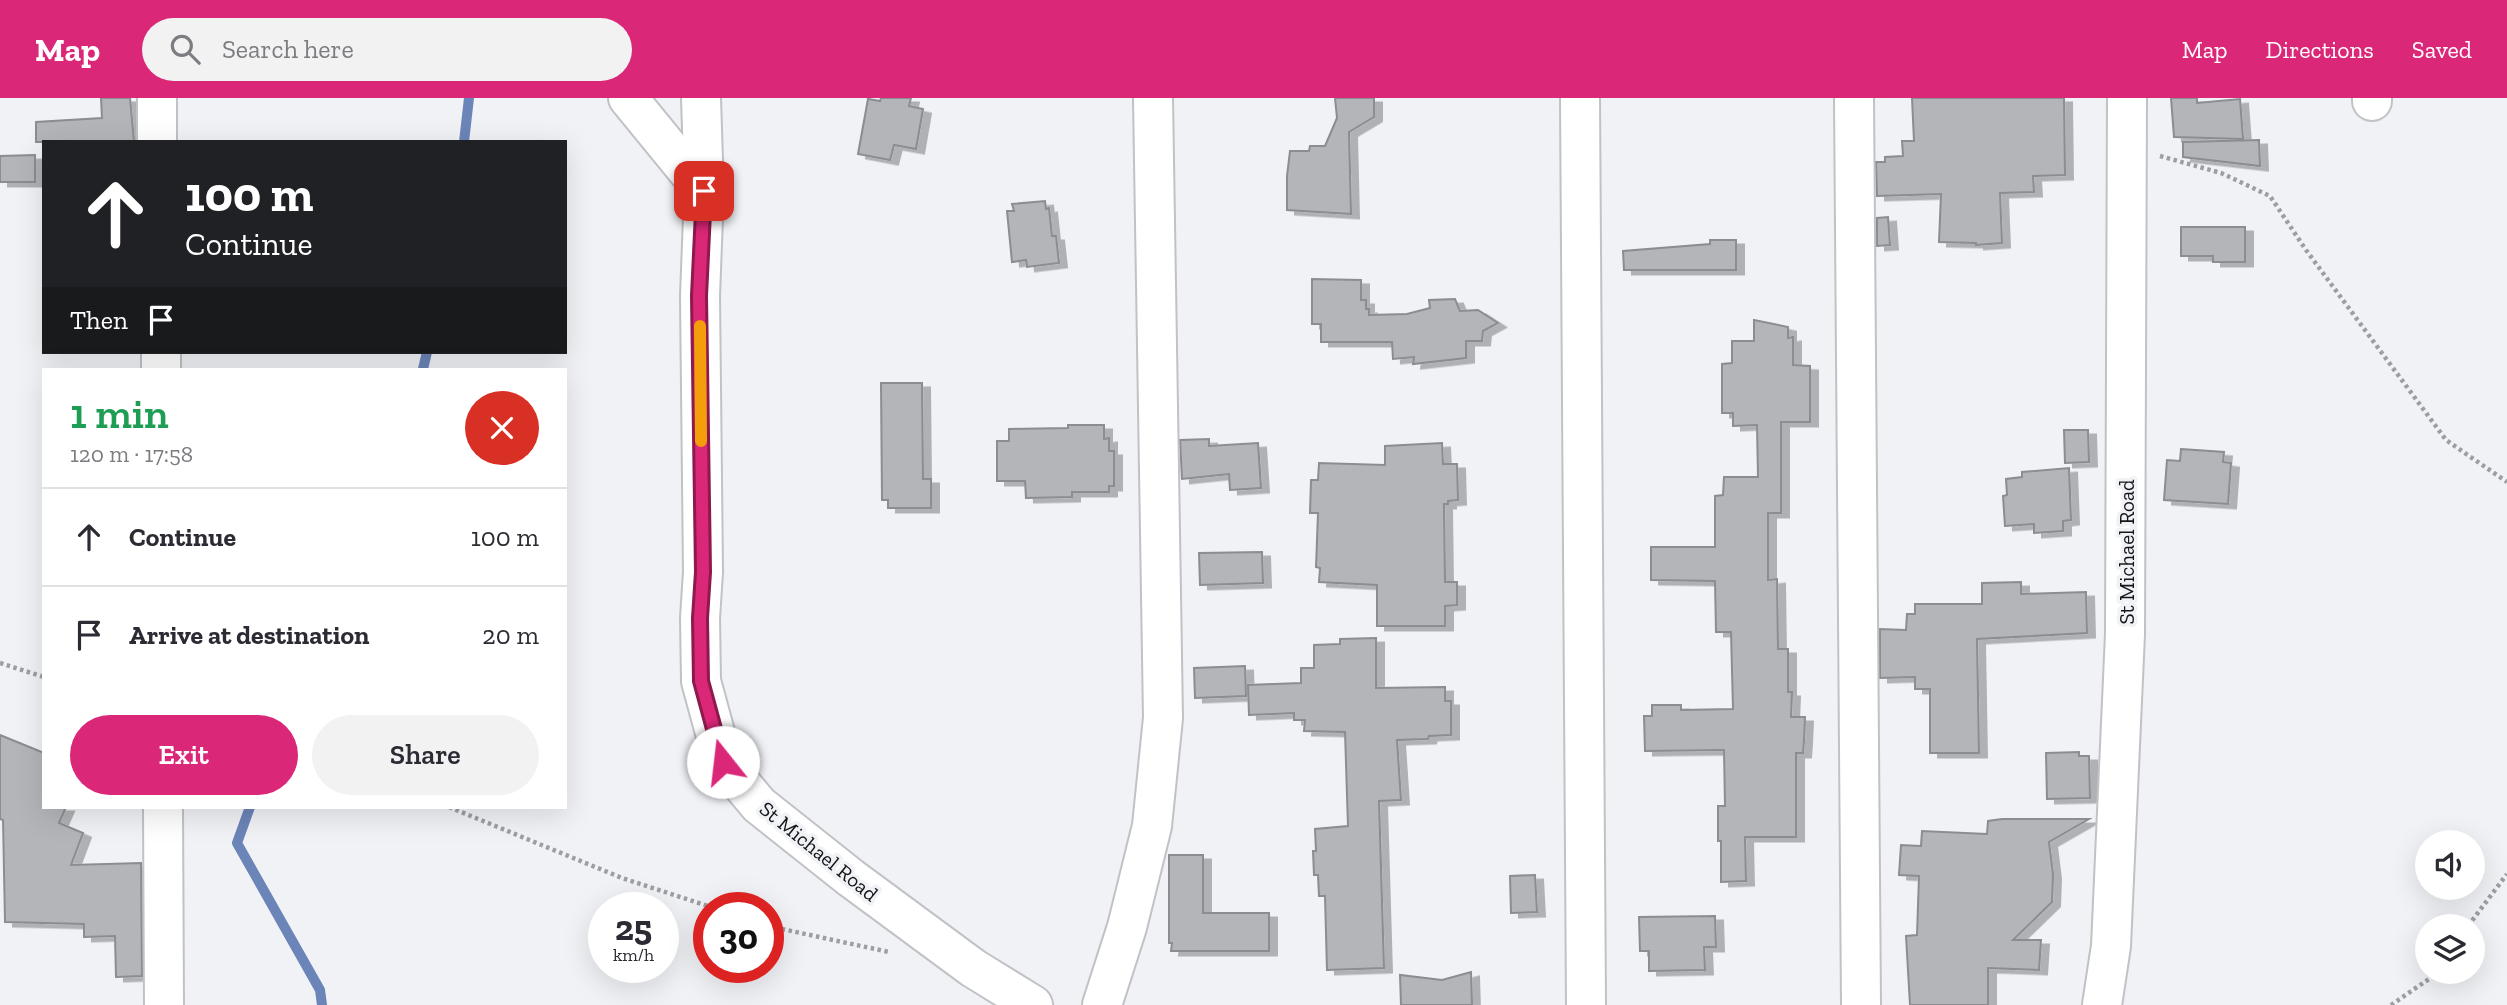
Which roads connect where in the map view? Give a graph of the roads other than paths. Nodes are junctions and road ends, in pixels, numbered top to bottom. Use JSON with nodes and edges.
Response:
{"nodes":[{"id":1,"x":157,"y":98,"type":"edge"},
{"id":2,"x":628,"y":98,"type":"edge"},
{"id":3,"x":701,"y":98,"type":"edge"},
{"id":4,"x":1153,"y":98,"type":"edge"},
{"id":5,"x":1580,"y":98,"type":"edge"},
{"id":6,"x":1854,"y":98,"type":"edge"},
{"id":7,"x":2127,"y":98,"type":"edge"},
{"id":8,"x":158,"y":140,"type":"edge"},
{"id":9,"x":704,"y":191,"type":"junction"},
{"id":10,"x":163,"y":809,"type":"edge"},
{"id":11,"x":164,"y":1005,"type":"edge"},
{"id":12,"x":1033,"y":1005,"type":"edge"},
{"id":13,"x":1102,"y":1005,"type":"edge"},
{"id":14,"x":1586,"y":1005,"type":"edge"},
{"id":15,"x":1861,"y":1005,"type":"edge"},
{"id":16,"x":2102,"y":1005,"type":"edge"}],
"edges":[{"from":1,"to":8,"type":"street"},
{"from":2,"to":9,"type":"street"},
{"from":3,"to":9,"type":"street","name":"St Michael Road"},
{"from":4,"to":13,"type":"street"},
{"from":5,"to":14,"type":"street"},
{"from":6,"to":15,"type":"street"},
{"from":7,"to":16,"type":"street","name":"St Michael Road"},
{"from":9,"to":12,"type":"street","name":"St Michael Road"},
{"from":10,"to":11,"type":"street"}]}
